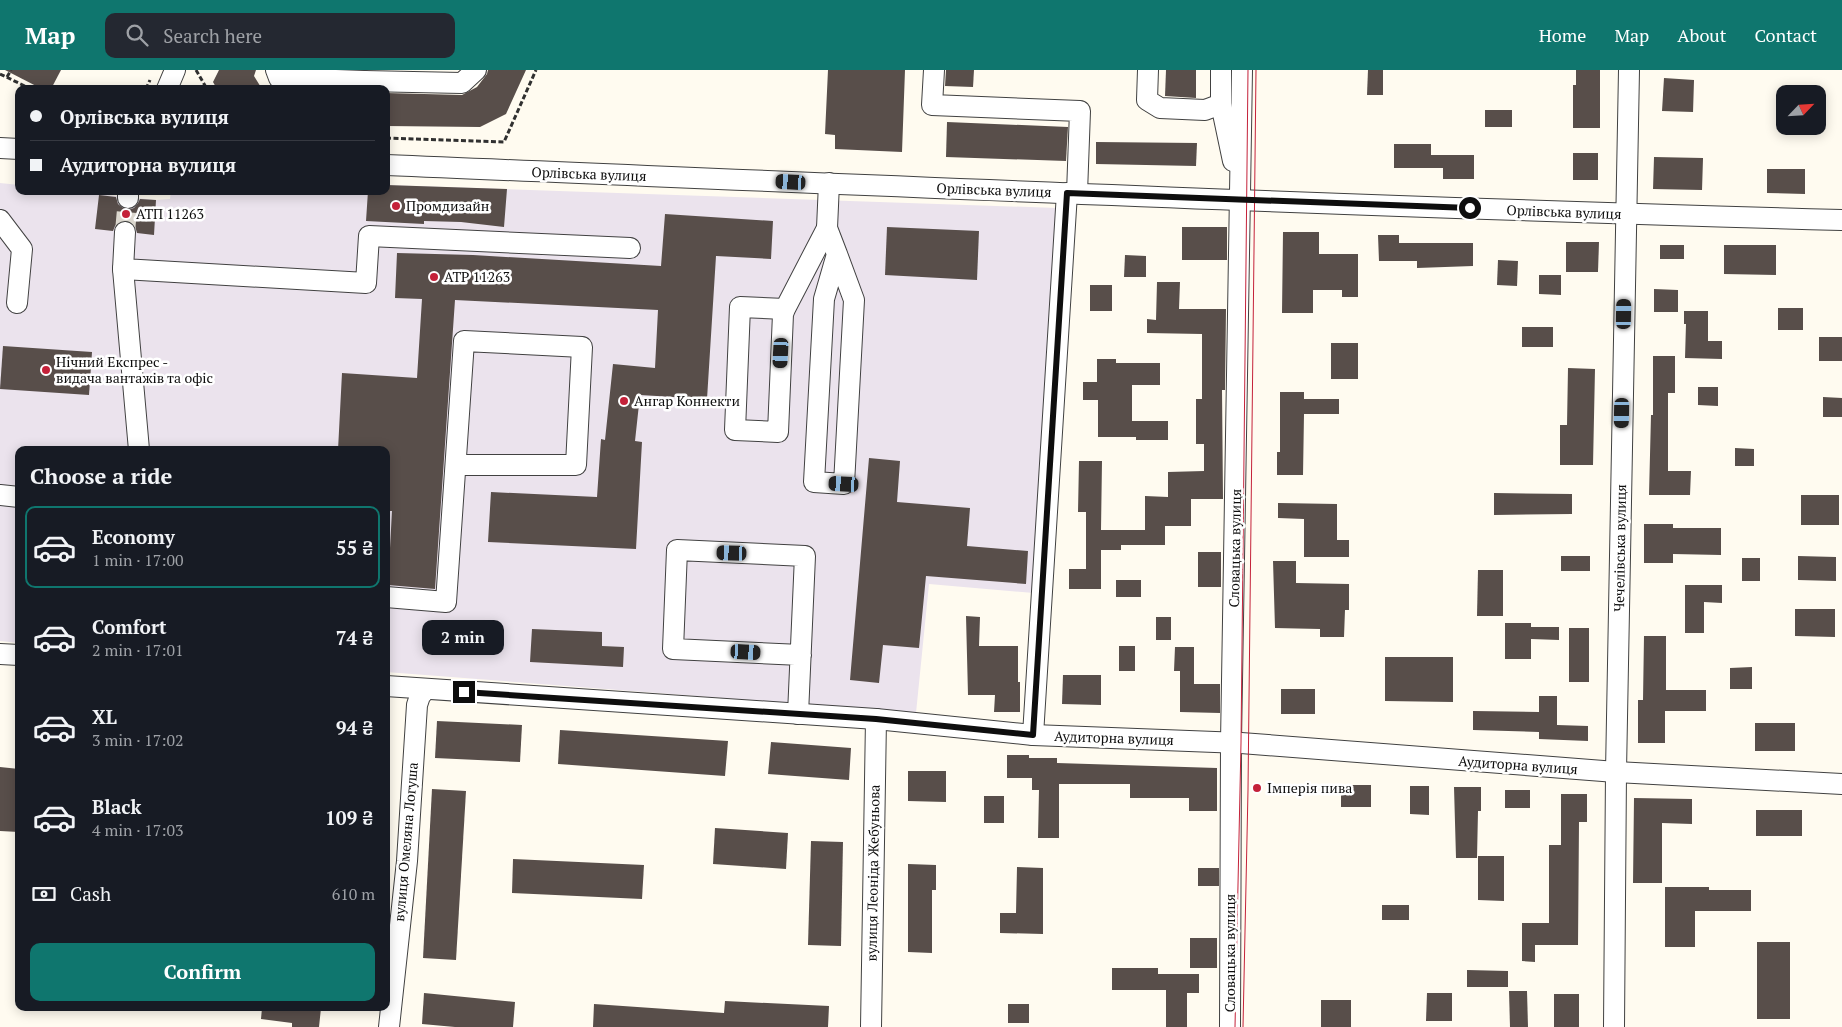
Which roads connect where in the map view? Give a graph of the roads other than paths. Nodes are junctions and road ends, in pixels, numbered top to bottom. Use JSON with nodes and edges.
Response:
{"nodes":[{"id":1,"x":175,"y":70,"type":"edge"},
{"id":2,"x":276,"y":70,"type":"edge"},
{"id":3,"x":476,"y":70,"type":"edge"},
{"id":4,"x":934,"y":70,"type":"edge"},
{"id":5,"x":1148,"y":70,"type":"edge"},
{"id":6,"x":1221,"y":70,"type":"edge"},
{"id":7,"x":1242,"y":70,"type":"edge"},
{"id":8,"x":1629,"y":70,"type":"edge"},
{"id":9,"x":169,"y":85,"type":"edge"},
{"id":10,"x":363,"y":85,"type":"edge"},
{"id":11,"x":1221,"y":104,"type":"junction"},
{"id":12,"x":0,"y":148,"type":"edge"},
{"id":13,"x":15,"y":149,"type":"edge"},
{"id":14,"x":390,"y":165,"type":"edge"},
{"id":15,"x":829,"y":183,"type":"junction"},
{"id":16,"x":1072,"y":193,"type":"junction"},
{"id":17,"x":1241,"y":199,"type":"junction"},
{"id":18,"x":1625,"y":214,"type":"junction"},
{"id":19,"x":0,"y":220,"type":"edge"},
{"id":20,"x":1842,"y":220,"type":"edge"},
{"id":21,"x":827,"y":228,"type":"junction"},
{"id":22,"x":125,"y":232,"type":"tunnel mouth"},
{"id":23,"x":630,"y":248,"type":"dead end"},
{"id":24,"x":837,"y":254,"type":"junction"},
{"id":25,"x":123,"y":270,"type":"junction"},
{"id":26,"x":17,"y":303,"type":"dead end"},
{"id":27,"x":785,"y":309,"type":"junction"},
{"id":28,"x":139,"y":446,"type":"edge"},
{"id":29,"x":456,"y":465,"type":"junction"},
{"id":30,"x":0,"y":495,"type":"edge"},
{"id":31,"x":15,"y":497,"type":"edge"},
{"id":32,"x":390,"y":597,"type":"edge"},
{"id":33,"x":0,"y":654,"type":"edge"},
{"id":34,"x":15,"y":655,"type":"edge"},
{"id":35,"x":801,"y":655,"type":"junction"},
{"id":36,"x":390,"y":686,"type":"edge"},
{"id":37,"x":425,"y":690,"type":"junction"},
{"id":38,"x":798,"y":714,"type":"junction"},
{"id":39,"x":876,"y":719,"type":"junction"},
{"id":40,"x":1033,"y":735,"type":"junction"},
{"id":41,"x":1231,"y":742,"type":"junction"},
{"id":42,"x":1616,"y":772,"type":"junction"},
{"id":43,"x":1842,"y":784,"type":"edge"},
{"id":44,"x":390,"y":1010,"type":"edge"},
{"id":45,"x":390,"y":1011,"type":"edge"},
{"id":46,"x":388,"y":1027,"type":"edge"},
{"id":47,"x":871,"y":1027,"type":"edge"},
{"id":48,"x":1230,"y":1027,"type":"edge"},
{"id":49,"x":1614,"y":1027,"type":"edge"}],
"edges":[{"from":1,"to":9,"type":"street"},
{"from":2,"to":10,"type":"street"},
{"from":3,"to":10,"type":"street"},
{"from":4,"to":16,"type":"street"},
{"from":5,"to":11,"type":"street"},
{"from":6,"to":11,"type":"street"},
{"from":7,"to":17,"type":"street","name":"Словацька вулиця"},
{"from":8,"to":18,"type":"street","name":"Чечелівська вулиця"},
{"from":11,"to":17,"type":"street"},
{"from":12,"to":13,"type":"street"},
{"from":14,"to":15,"type":"street","name":"Орлівська вулиця"},
{"from":15,"to":16,"type":"street","name":"Орлівська вулиця"},
{"from":15,"to":21,"type":"street"},
{"from":16,"to":17,"type":"street","name":"Орлівська вулиця"},
{"from":16,"to":40,"type":"street"},
{"from":17,"to":18,"type":"street","name":"Орлівська вулиця"},
{"from":17,"to":41,"type":"street","name":"Словацька вулиця"},
{"from":18,"to":20,"type":"street","name":"Орлівська вулиця"},
{"from":18,"to":42,"type":"street","name":"Чечелівська вулиця"},
{"from":19,"to":26,"type":"street"},
{"from":21,"to":24,"type":"street"},
{"from":21,"to":27,"type":"street"},
{"from":22,"to":25,"type":"street"},
{"from":23,"to":25,"type":"street"},
{"from":24,"to":24,"type":"street"},
{"from":25,"to":28,"type":"street"},
{"from":27,"to":27,"type":"street"},
{"from":29,"to":29,"type":"street"},
{"from":29,"to":32,"type":"street"},
{"from":30,"to":31,"type":"street"},
{"from":33,"to":34,"type":"street"},
{"from":35,"to":35,"type":"street"},
{"from":35,"to":38,"type":"street"},
{"from":36,"to":37,"type":"street","name":"Аудиторна вулиця"},
{"from":37,"to":38,"type":"street","name":"Аудиторна вулиця"},
{"from":37,"to":44,"type":"street","name":"вулиця Омеляна Логуша"},
{"from":38,"to":39,"type":"street","name":"Аудиторна вулиця"},
{"from":39,"to":40,"type":"street","name":"Аудиторна вулиця"},
{"from":39,"to":47,"type":"street","name":"вулиця Леоніда Жебуньова"},
{"from":40,"to":41,"type":"street","name":"Аудиторна вулиця"},
{"from":41,"to":42,"type":"street","name":"Аудиторна вулиця"},
{"from":41,"to":48,"type":"street","name":"Словацька вулиця"},
{"from":42,"to":43,"type":"street","name":"Аудиторна вулиця"},
{"from":42,"to":49,"type":"street","name":"Чечелівська вулиця"},
{"from":45,"to":46,"type":"street","name":"вулиця Омеляна Логуша"}]}
